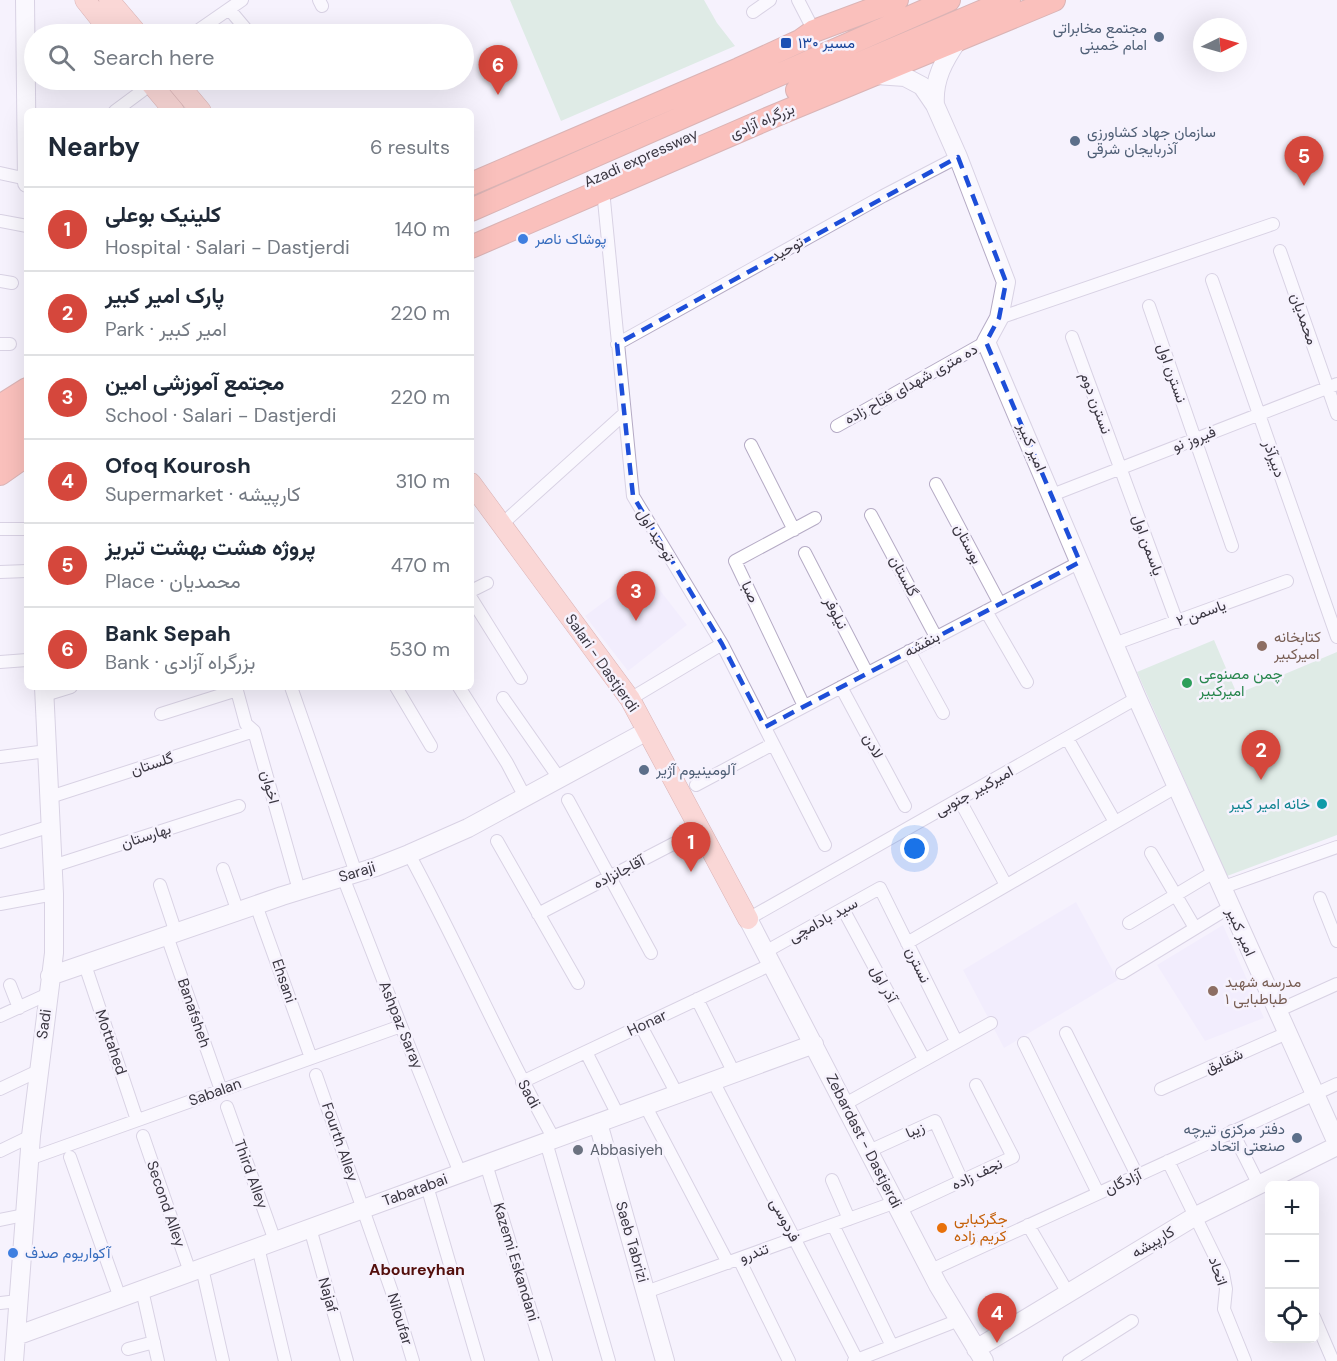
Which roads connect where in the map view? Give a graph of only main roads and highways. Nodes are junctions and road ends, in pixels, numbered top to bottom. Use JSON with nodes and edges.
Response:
{"nodes":[{"id":1,"x":25,"y":0,"type":"edge"},
{"id":2,"x":85,"y":0,"type":"edge"},
{"id":3,"x":109,"y":0,"type":"edge"},
{"id":4,"x":949,"y":0,"type":"edge"},
{"id":5,"x":1009,"y":0,"type":"edge"},
{"id":6,"x":1054,"y":0,"type":"edge"},
{"id":7,"x":882,"y":3,"type":"edge"},
{"id":8,"x":25,"y":24,"type":"edge"},
{"id":9,"x":104,"y":24,"type":"edge"},
{"id":10,"x":129,"y":24,"type":"edge"},
{"id":11,"x":807,"y":36,"type":"junction"},
{"id":12,"x":958,"y":40,"type":"junction"},
{"id":13,"x":739,"y":69,"type":"junction"},
{"id":14,"x":873,"y":75,"type":"junction"},
{"id":15,"x":786,"y":82,"type":"junction"},
{"id":16,"x":26,"y":90,"type":"edge"},
{"id":17,"x":151,"y":90,"type":"edge"},
{"id":18,"x":183,"y":90,"type":"edge"},
{"id":19,"x":826,"y":94,"type":"junction"},
{"id":20,"x":935,"y":105,"type":"junction"},
{"id":21,"x":26,"y":108,"type":"edge"},
{"id":22,"x":171,"y":108,"type":"edge"},
{"id":23,"x":198,"y":108,"type":"edge"},
{"id":24,"x":774,"y":116,"type":"junction"},
{"id":25,"x":474,"y":183,"type":"edge"},
{"id":26,"x":474,"y":209,"type":"edge"},
{"id":27,"x":474,"y":231,"type":"edge"},
{"id":28,"x":474,"y":246,"type":"edge"},
{"id":29,"x":24,"y":390,"type":"edge"},
{"id":30,"x":0,"y":406,"type":"edge"},
{"id":31,"x":24,"y":411,"type":"edge"},
{"id":32,"x":0,"y":426,"type":"edge"},
{"id":33,"x":24,"y":435,"type":"edge"},
{"id":34,"x":0,"y":450,"type":"edge"},
{"id":35,"x":24,"y":457,"type":"edge"},
{"id":36,"x":0,"y":474,"type":"edge"},
{"id":37,"x":474,"y":487,"type":"edge"},
{"id":38,"x":45,"y":691,"type":"edge"},
{"id":39,"x":647,"y":731,"type":"junction"},
{"id":40,"x":748,"y":919,"type":"joint"},
{"id":41,"x":49,"y":985,"type":"junction"},
{"id":42,"x":814,"y":1044,"type":"junction"},
{"id":43,"x":598,"y":1123,"type":"junction"},
{"id":44,"x":1337,"y":1145,"type":"edge"},
{"id":45,"x":9,"y":1302,"type":"edge"},
{"id":46,"x":16,"y":1336,"type":"junction"},
{"id":47,"x":980,"y":1355,"type":"edge"},
{"id":48,"x":663,"y":1360,"type":"edge"},
{"id":49,"x":14,"y":1361,"type":"edge"}],
"edges":[{"from":1,"to":8,"type":"main road"},
{"from":2,"to":9,"type":"main road"},
{"from":3,"to":10,"type":"main road"},
{"from":4,"to":15,"type":"highway","name":"Azadi expressway"},
{"from":5,"to":15,"type":"highway","name":"Azadi expressway"},
{"from":6,"to":12,"type":"highway","name":"بزرگراه آزادی"},
{"from":7,"to":11,"type":"highway"},
{"from":11,"to":13,"type":"highway"},
{"from":11,"to":15,"type":"highway"},
{"from":12,"to":14,"type":"highway","name":"بزرگراه آزادی"},
{"from":12,"to":20,"type":"main road"},
{"from":13,"to":15,"type":"highway"},
{"from":13,"to":25,"type":"highway"},
{"from":14,"to":19,"type":"highway","name":"بزرگراه آزادی"},
{"from":14,"to":20,"type":"main road"},
{"from":15,"to":19,"type":"highway"},
{"from":15,"to":24,"type":"highway"},
{"from":15,"to":26,"type":"highway","name":"Azadi expressway"},
{"from":15,"to":27,"type":"highway","name":"Azadi expressway"},
{"from":16,"to":21,"type":"main road"},
{"from":17,"to":22,"type":"main road"},
{"from":18,"to":23,"type":"main road"},
{"from":19,"to":24,"type":"highway","name":"بزرگراه آزادی"},
{"from":20,"to":44,"type":"main road","name":"امیر کبیر"},
{"from":24,"to":28,"type":"highway","name":"بزرگراه آزادی"},
{"from":29,"to":30,"type":"highway"},
{"from":31,"to":32,"type":"highway"},
{"from":33,"to":34,"type":"highway"},
{"from":35,"to":36,"type":"highway"},
{"from":37,"to":39,"type":"main road","name":"Salari - Dastjerdi"},
{"from":38,"to":41,"type":"main road","name":"Sadi"},
{"from":39,"to":40,"type":"main road","name":"Salari - Dastjerdi"},
{"from":39,"to":41,"type":"main road","name":"Saraji"},
{"from":40,"to":42,"type":"main road","name":"Zebardast - Dastjerdi"},
{"from":41,"to":45,"type":"main road","name":"Sadi"},
{"from":42,"to":43,"type":"main road","name":"Tabatabai"},
{"from":42,"to":47,"type":"main road","name":"Zebardast - Dastjerdi"},
{"from":43,"to":46,"type":"main road","name":"Tabatabai"},
{"from":43,"to":48,"type":"main road","name":"Saeb Tabrizi"},
{"from":44,"to":47,"type":"main road","name":"کارپیشه"},
{"from":45,"to":46,"type":"main road","name":"Sadi"},
{"from":46,"to":49,"type":"main road","name":"Sadi"}]}
